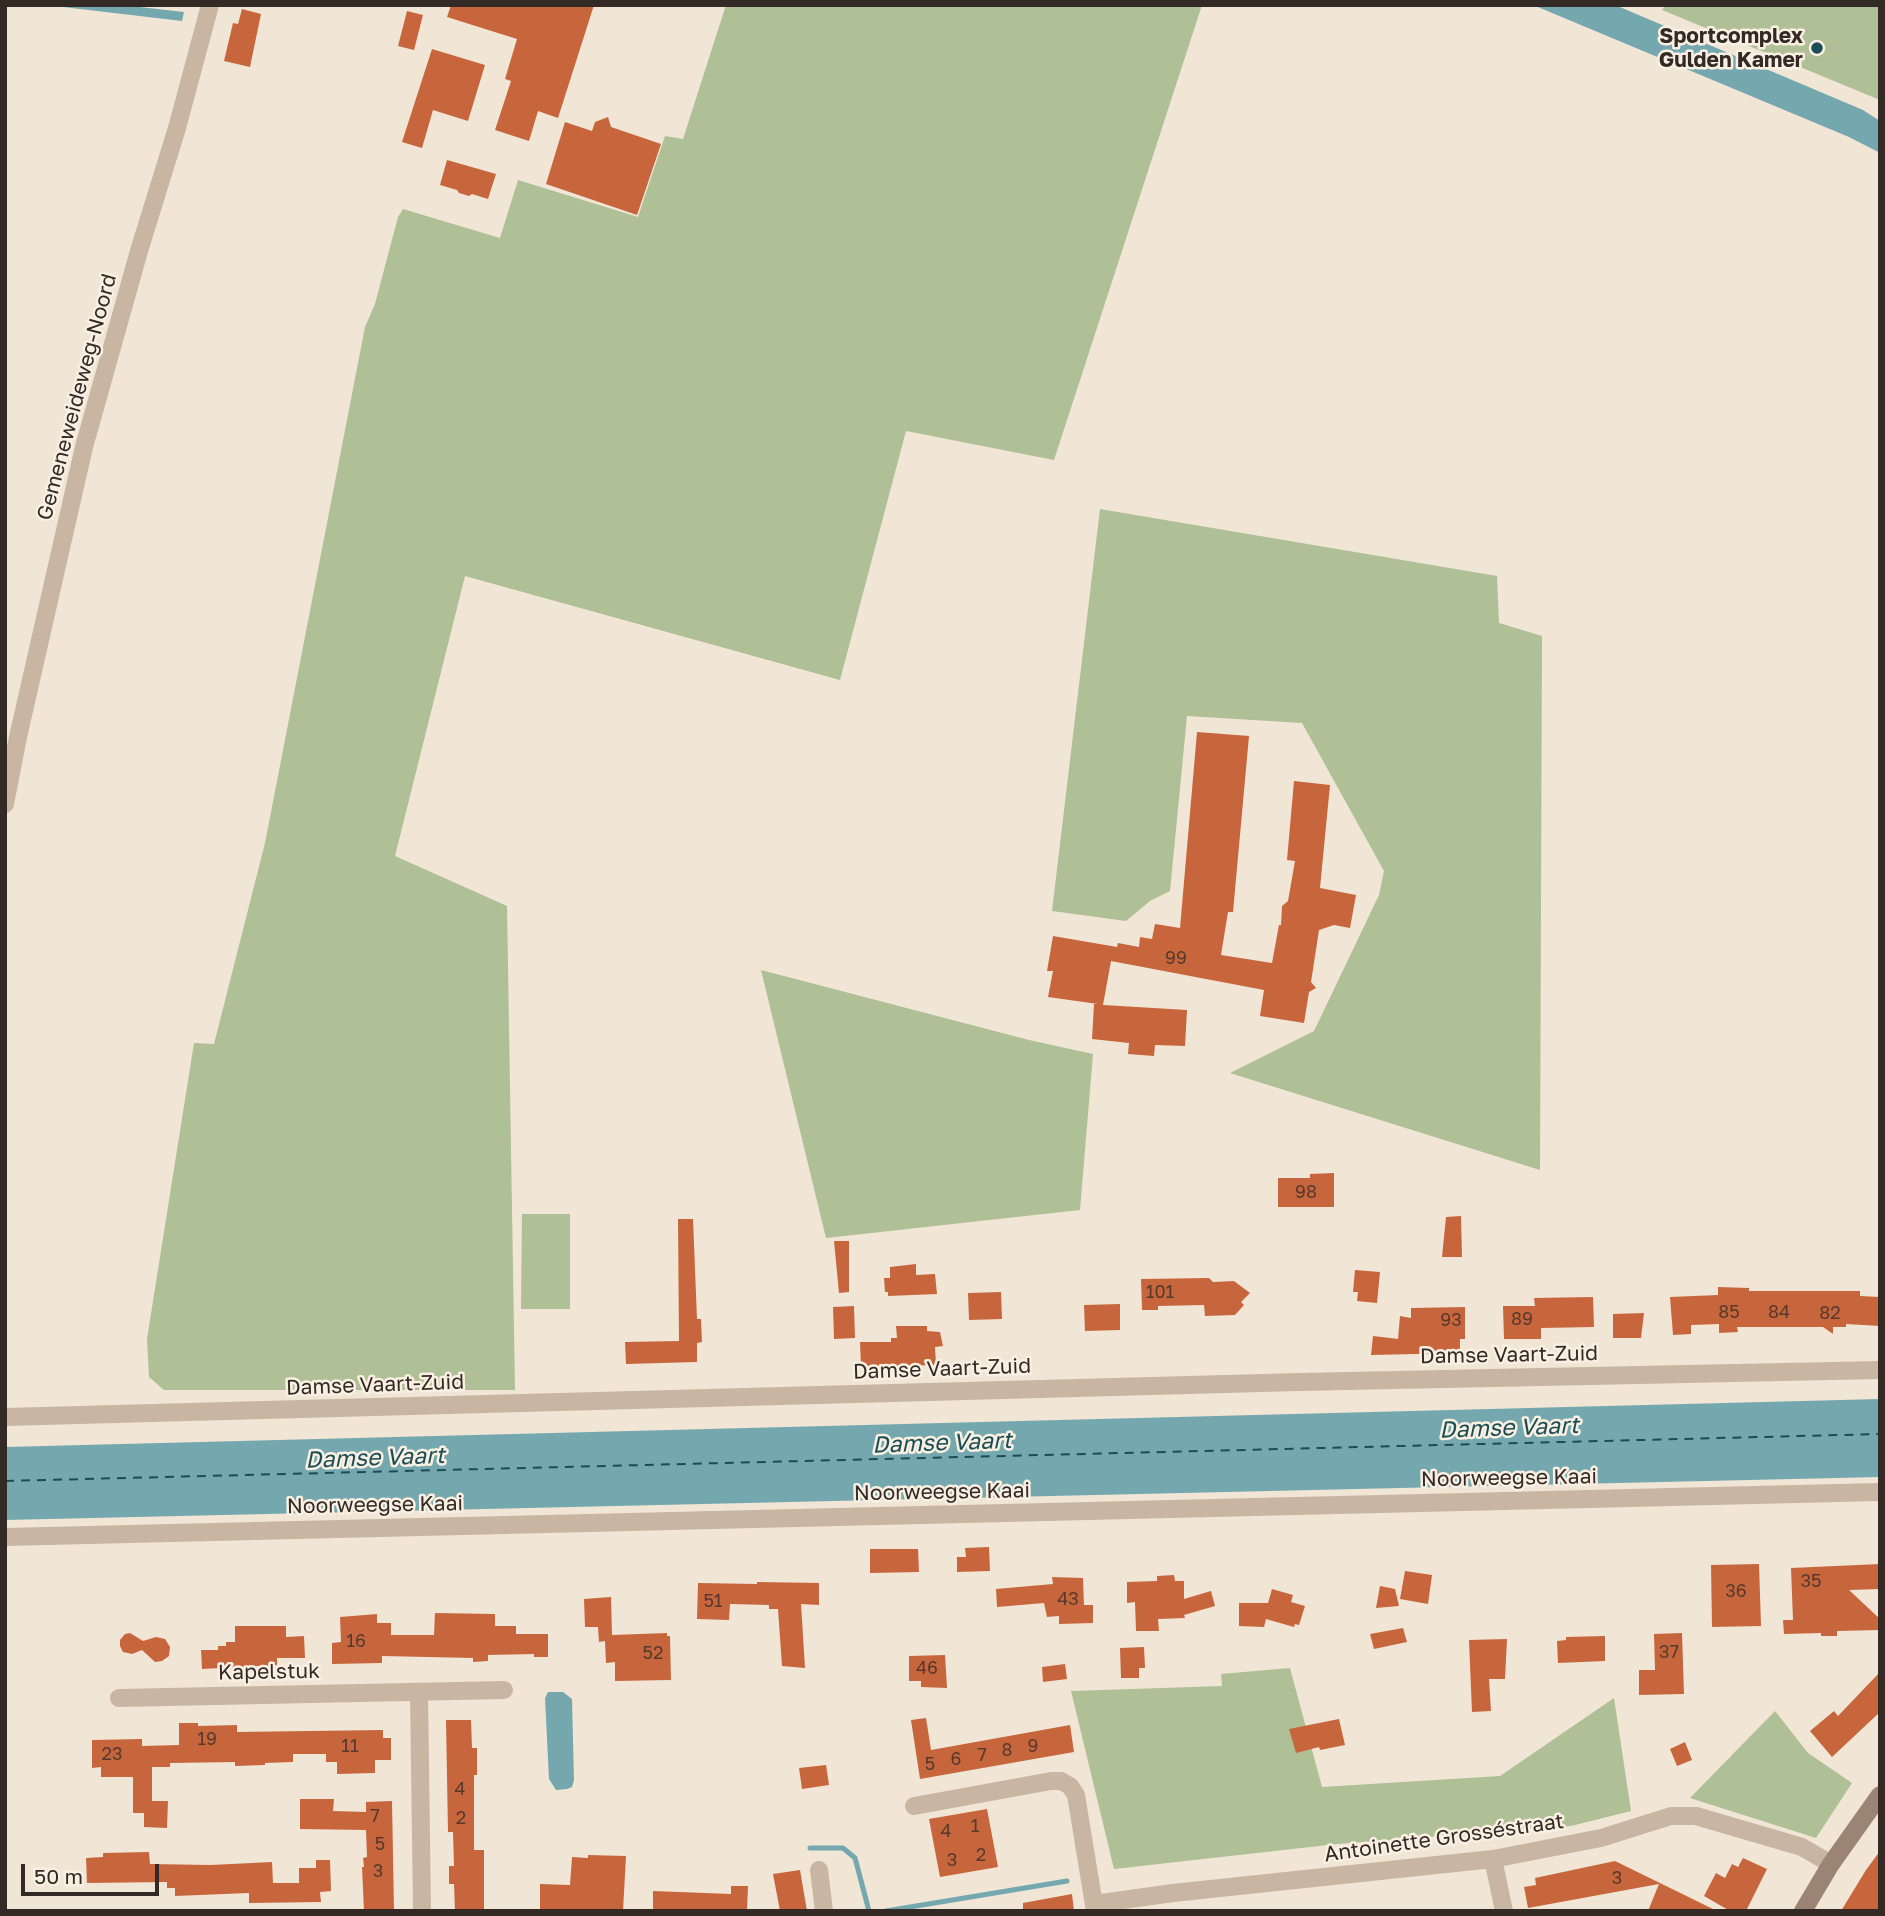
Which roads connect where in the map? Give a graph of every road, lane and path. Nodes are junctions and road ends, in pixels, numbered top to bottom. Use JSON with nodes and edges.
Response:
{"nodes":[{"id":1,"x":210,"y":5,"type":"edge"},
{"id":2,"x":5,"y":804,"type":"edge"},
{"id":3,"x":1880,"y":1370,"type":"edge"},
{"id":4,"x":5,"y":1417,"type":"edge"},
{"id":5,"x":1880,"y":1492,"type":"edge"},
{"id":6,"x":5,"y":1537,"type":"edge"},
{"id":7,"x":504,"y":1690,"type":"dead end"},
{"id":8,"x":419,"y":1692,"type":"junction"},
{"id":9,"x":119,"y":1698,"type":"dead end"},
{"id":10,"x":1880,"y":1795,"type":"edge"},
{"id":11,"x":914,"y":1806,"type":"dead end"},
{"id":12,"x":1493,"y":1859,"type":"junction"},
{"id":13,"x":1831,"y":1864,"type":"junction"},
{"id":14,"x":819,"y":1870,"type":"dead end"},
{"id":15,"x":1094,"y":1908,"type":"edge"},
{"id":16,"x":422,"y":1911,"type":"edge"},
{"id":17,"x":824,"y":1911,"type":"edge"},
{"id":18,"x":1504,"y":1911,"type":"edge"},
{"id":19,"x":1803,"y":1911,"type":"edge"}],
"edges":[{"from":1,"to":2,"type":"street","name":"Gemeneweideweg-Noord"},
{"from":3,"to":4,"type":"street","name":"Damse Vaart-Zuid"},
{"from":5,"to":6,"type":"street","name":"Noorweegse Kaai"},
{"from":7,"to":8,"type":"street","name":"Kapelstuk"},
{"from":8,"to":9,"type":"street","name":"Kapelstuk"},
{"from":8,"to":16,"type":"street"},
{"from":10,"to":13,"type":"main road"},
{"from":11,"to":15,"type":"street"},
{"from":12,"to":13,"type":"street","name":"Antoinette Grosséstraat"},
{"from":12,"to":15,"type":"street","name":"Antoinette Grosséstraat"},
{"from":12,"to":18,"type":"street"},
{"from":13,"to":19,"type":"main road"},
{"from":14,"to":17,"type":"street"}]}
